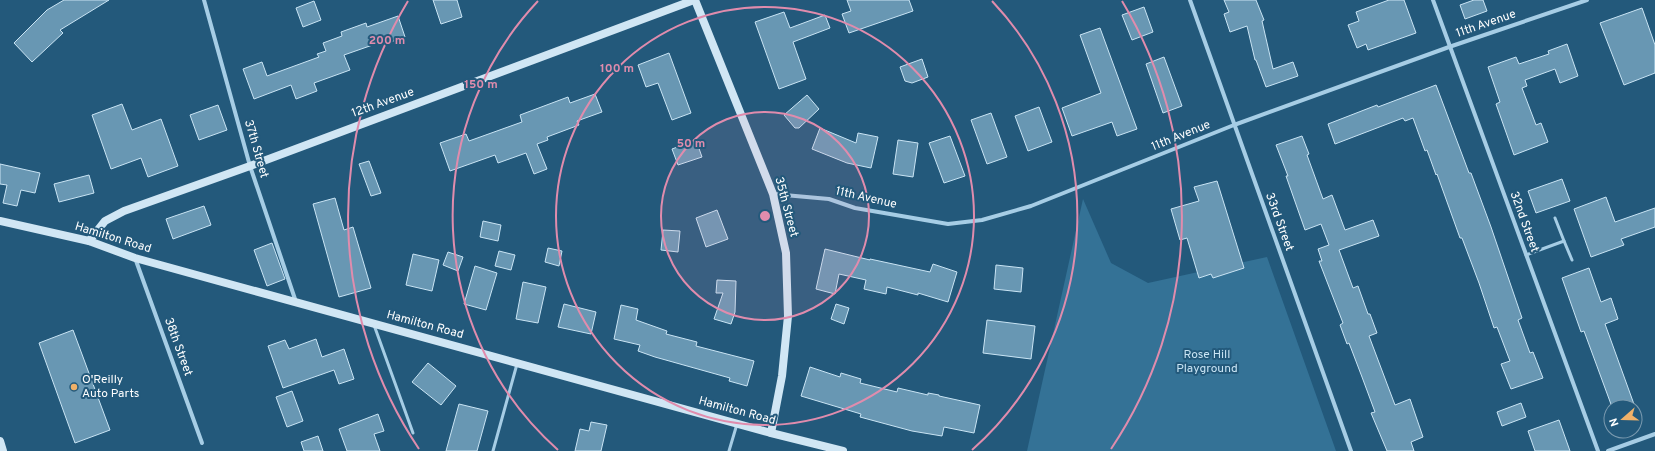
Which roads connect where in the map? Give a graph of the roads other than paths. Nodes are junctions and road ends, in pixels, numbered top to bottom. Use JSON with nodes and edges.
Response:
{"nodes":[{"id":1,"x":204,"y":0,"type":"edge"},
{"id":2,"x":694,"y":0,"type":"edge"},
{"id":3,"x":1190,"y":0,"type":"edge"},
{"id":4,"x":1433,"y":0,"type":"edge"},
{"id":5,"x":1588,"y":0,"type":"edge"},
{"id":6,"x":1449,"y":47,"type":"junction"},
{"id":7,"x":1234,"y":126,"type":"junction"},
{"id":8,"x":250,"y":166,"type":"junction"},
{"id":9,"x":773,"y":194,"type":"junction"},
{"id":10,"x":1556,"y":218,"type":"dead end"},
{"id":11,"x":0,"y":221,"type":"edge"},
{"id":12,"x":89,"y":241,"type":"junction"},
{"id":13,"x":1564,"y":241,"type":"junction"},
{"id":14,"x":1526,"y":255,"type":"junction"},
{"id":15,"x":135,"y":258,"type":"junction"},
{"id":16,"x":1572,"y":260,"type":"dead end"},
{"id":17,"x":296,"y":302,"type":"junction"},
{"id":18,"x":373,"y":323,"type":"junction"},
{"id":19,"x":517,"y":363,"type":"junction"},
{"id":20,"x":737,"y":424,"type":"junction"},
{"id":21,"x":413,"y":433,"type":"dead end"},
{"id":22,"x":771,"y":433,"type":"junction"},
{"id":23,"x":1655,"y":434,"type":"edge"},
{"id":24,"x":0,"y":441,"type":"edge"},
{"id":25,"x":202,"y":443,"type":"dead end"},
{"id":26,"x":3,"y":451,"type":"edge"},
{"id":27,"x":493,"y":451,"type":"edge"},
{"id":28,"x":729,"y":451,"type":"edge"},
{"id":29,"x":843,"y":451,"type":"edge"},
{"id":30,"x":1351,"y":451,"type":"edge"},
{"id":31,"x":1598,"y":451,"type":"edge"},
{"id":32,"x":1608,"y":451,"type":"edge"}],
"edges":[{"from":1,"to":8,"type":"street","name":"37th Street"},
{"from":2,"to":8,"type":"street","name":"12th Avenue"},
{"from":2,"to":9,"type":"street","name":"35th Street"},
{"from":3,"to":7,"type":"street","name":"33rd Street"},
{"from":4,"to":6,"type":"street","name":"32nd Street"},
{"from":5,"to":6,"type":"street","name":"11th Avenue"},
{"from":6,"to":7,"type":"street","name":"11th Avenue"},
{"from":6,"to":14,"type":"street","name":"32nd Street"},
{"from":7,"to":9,"type":"street","name":"11th Avenue"},
{"from":7,"to":30,"type":"street","name":"33rd Street"},
{"from":8,"to":12,"type":"street","name":"12th Avenue"},
{"from":8,"to":17,"type":"street","name":"37th Street"},
{"from":9,"to":22,"type":"street","name":"35th Street"},
{"from":10,"to":13,"type":"lane"},
{"from":11,"to":12,"type":"street","name":"Hamilton Road"},
{"from":12,"to":15,"type":"street","name":"Hamilton Road"},
{"from":13,"to":14,"type":"lane"},
{"from":13,"to":16,"type":"lane"},
{"from":14,"to":31,"type":"street","name":"32nd Street"},
{"from":15,"to":17,"type":"street","name":"Hamilton Road"},
{"from":15,"to":25,"type":"street","name":"38th Street"},
{"from":17,"to":18,"type":"street","name":"Hamilton Road"},
{"from":18,"to":19,"type":"street","name":"Hamilton Road"},
{"from":18,"to":21,"type":"lane"},
{"from":19,"to":20,"type":"street","name":"Hamilton Road"},
{"from":19,"to":27,"type":"lane"},
{"from":20,"to":22,"type":"street","name":"Hamilton Road"},
{"from":20,"to":28,"type":"lane"},
{"from":22,"to":29,"type":"street","name":"Hamilton Road"},
{"from":23,"to":32,"type":"street"},
{"from":24,"to":26,"type":"street"}]}
